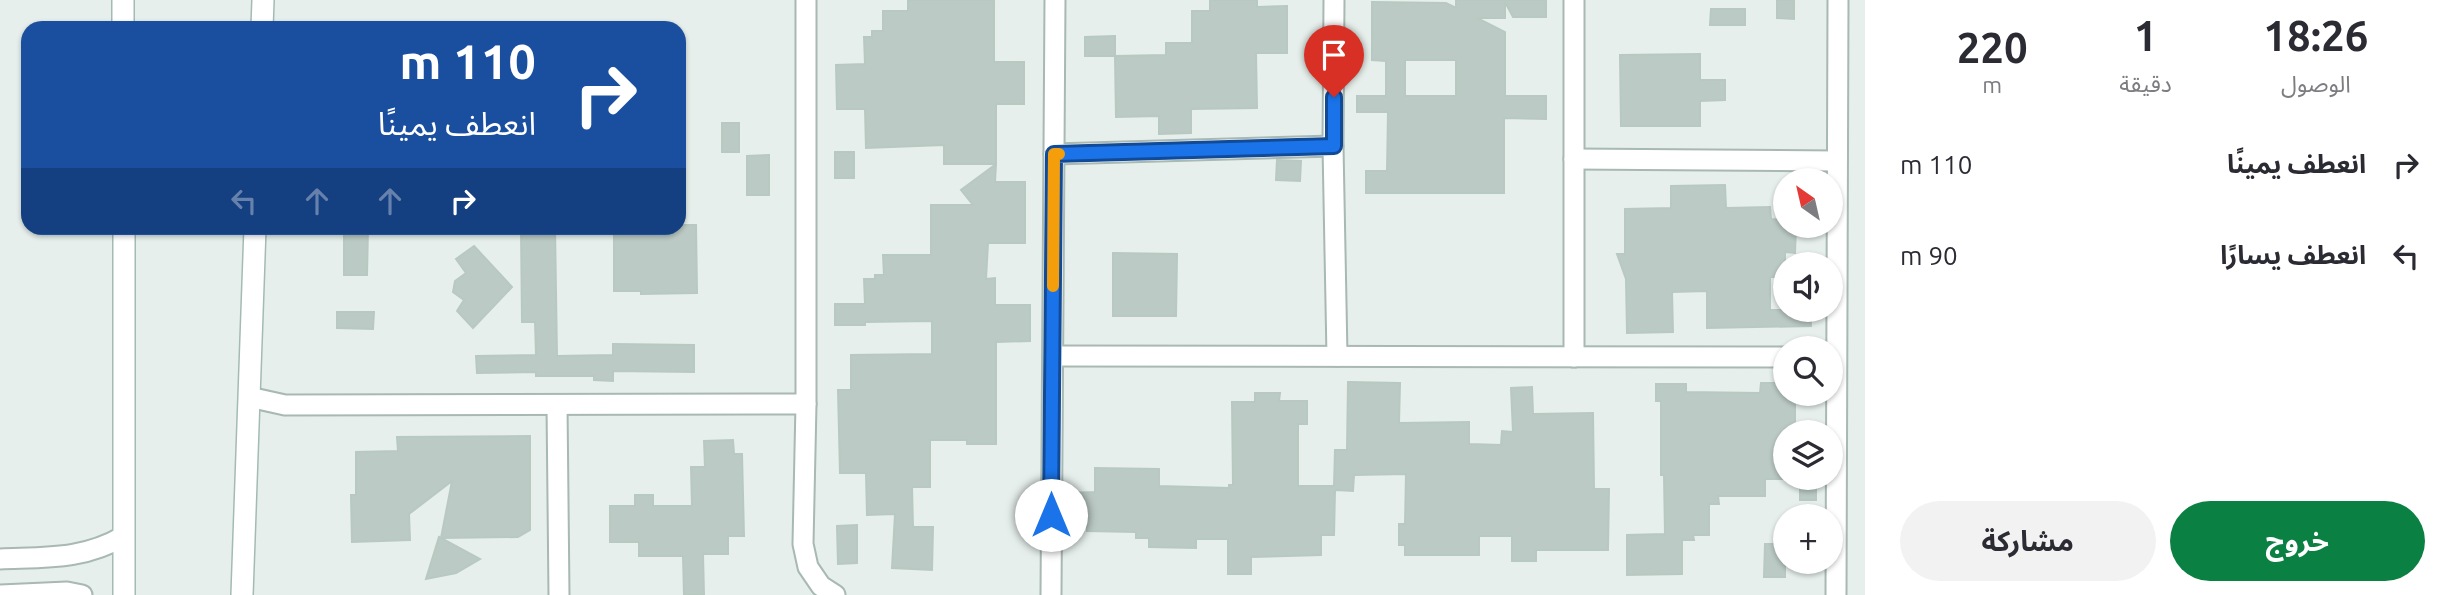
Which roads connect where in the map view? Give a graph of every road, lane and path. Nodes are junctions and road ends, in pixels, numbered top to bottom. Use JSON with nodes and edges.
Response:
{"nodes":[{"id":1,"x":123,"y":0,"type":"edge"},
{"id":2,"x":263,"y":0,"type":"edge"},
{"id":3,"x":806,"y":0,"type":"edge"},
{"id":4,"x":1055,"y":0,"type":"edge"},
{"id":5,"x":1334,"y":0,"type":"edge"},
{"id":6,"x":1574,"y":0,"type":"edge"},
{"id":7,"x":1838,"y":0,"type":"edge"},
{"id":8,"x":123,"y":21,"type":"edge"},
{"id":9,"x":262,"y":21,"type":"edge"},
{"id":10,"x":1334,"y":146,"type":"junction"},
{"id":11,"x":1054,"y":154,"type":"junction"},
{"id":12,"x":1574,"y":159,"type":"junction"},
{"id":13,"x":1837,"y":161,"type":"junction"},
{"id":14,"x":124,"y":235,"type":"edge"},
{"id":15,"x":255,"y":235,"type":"edge"},
{"id":16,"x":1834,"y":336,"type":"edge"},
{"id":17,"x":1053,"y":356,"type":"junction"},
{"id":18,"x":1337,"y":356,"type":"junction"},
{"id":19,"x":1574,"y":356,"type":"junction"},
{"id":20,"x":1773,"y":356,"type":"edge"},
{"id":21,"x":806,"y":404,"type":"junction"},
{"id":22,"x":557,"y":405,"type":"junction"},
{"id":23,"x":249,"y":406,"type":"junction"},
{"id":24,"x":1834,"y":406,"type":"edge"},
{"id":25,"x":124,"y":536,"type":"junction"},
{"id":26,"x":0,"y":559,"type":"edge"},
{"id":27,"x":0,"y":595,"type":"edge"},
{"id":28,"x":82,"y":595,"type":"edge"},
{"id":29,"x":124,"y":595,"type":"edge"},
{"id":30,"x":242,"y":595,"type":"edge"},
{"id":31,"x":559,"y":595,"type":"edge"},
{"id":32,"x":835,"y":595,"type":"edge"},
{"id":33,"x":1051,"y":595,"type":"edge"},
{"id":34,"x":1836,"y":595,"type":"edge"}],
"edges":[{"from":1,"to":8,"type":"main road"},
{"from":2,"to":9,"type":"main road"},
{"from":3,"to":21,"type":"street"},
{"from":4,"to":11,"type":"street"},
{"from":5,"to":10,"type":"street"},
{"from":6,"to":12,"type":"street"},
{"from":7,"to":13,"type":"street"},
{"from":10,"to":11,"type":"street"},
{"from":10,"to":18,"type":"street"},
{"from":11,"to":17,"type":"street"},
{"from":12,"to":13,"type":"street"},
{"from":12,"to":19,"type":"street"},
{"from":13,"to":16,"type":"street"},
{"from":14,"to":25,"type":"main road"},
{"from":15,"to":23,"type":"main road"},
{"from":17,"to":18,"type":"street"},
{"from":17,"to":33,"type":"street"},
{"from":18,"to":19,"type":"street"},
{"from":19,"to":20,"type":"street"},
{"from":21,"to":22,"type":"street"},
{"from":21,"to":32,"type":"street"},
{"from":22,"to":23,"type":"street"},
{"from":22,"to":31,"type":"street"},
{"from":23,"to":30,"type":"main road"},
{"from":24,"to":34,"type":"street"},
{"from":25,"to":26,"type":"street"},
{"from":25,"to":29,"type":"main road"},
{"from":27,"to":28,"type":"street"}]}
